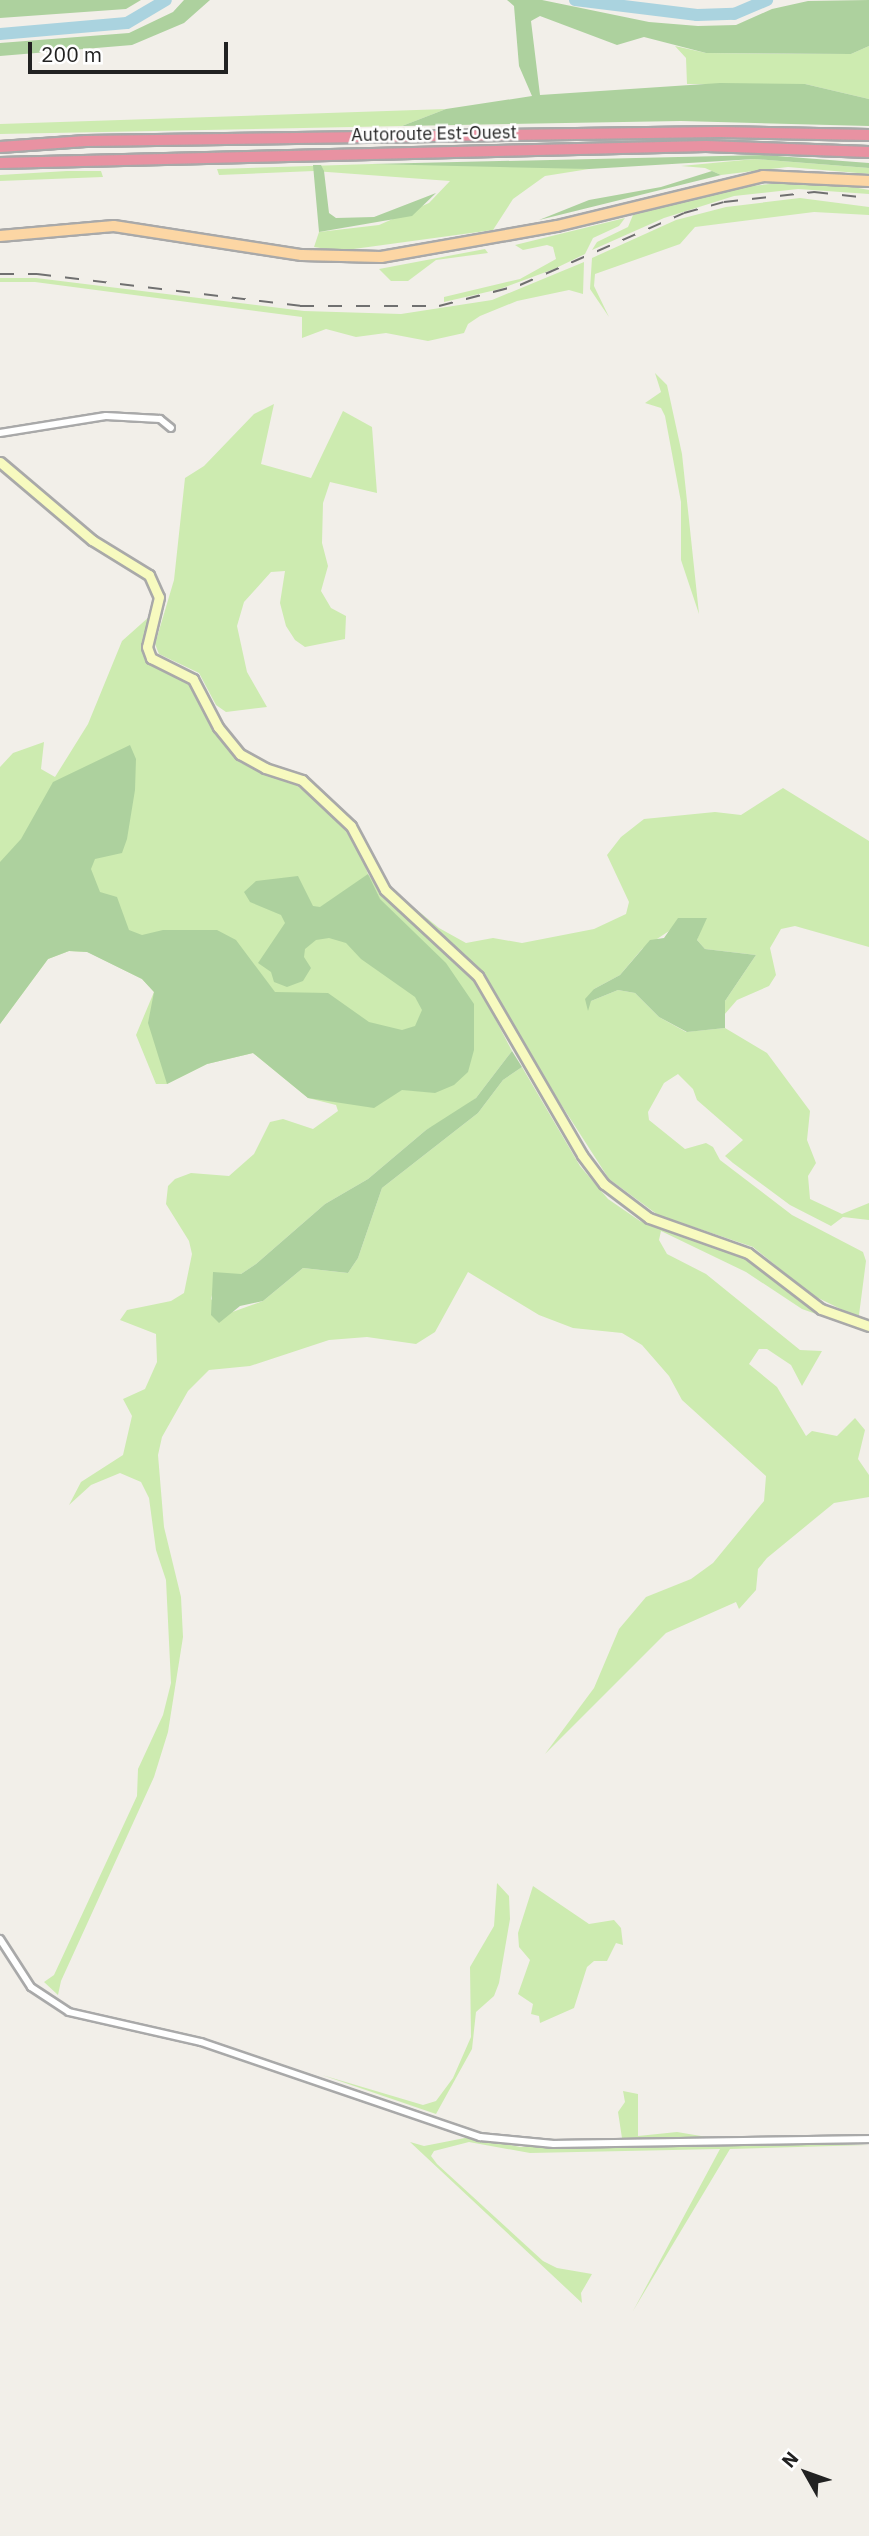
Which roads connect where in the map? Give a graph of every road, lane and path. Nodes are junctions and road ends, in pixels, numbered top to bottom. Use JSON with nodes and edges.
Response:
{"nodes":[{"id":1,"x":869,"y":135,"type":"edge"},
{"id":2,"x":0,"y":147,"type":"edge"},
{"id":3,"x":869,"y":152,"type":"edge"},
{"id":4,"x":0,"y":163,"type":"edge"},
{"id":5,"x":869,"y":181,"type":"edge"},
{"id":6,"x":0,"y":236,"type":"edge"},
{"id":7,"x":171,"y":428,"type":"dead end"},
{"id":8,"x":0,"y":433,"type":"edge"},
{"id":9,"x":0,"y":462,"type":"edge"},
{"id":10,"x":869,"y":1326,"type":"edge"},
{"id":11,"x":0,"y":1939,"type":"edge"},
{"id":12,"x":869,"y":2139,"type":"edge"}],
"edges":[{"from":1,"to":2,"type":"highway","name":"Autoroute Est-Ouest"},
{"from":3,"to":4,"type":"highway","name":"Autoroute Est-Ouest"},
{"from":5,"to":6,"type":"main road"},
{"from":7,"to":8,"type":"street"},
{"from":9,"to":10,"type":"street"},
{"from":11,"to":12,"type":"street"}]}
